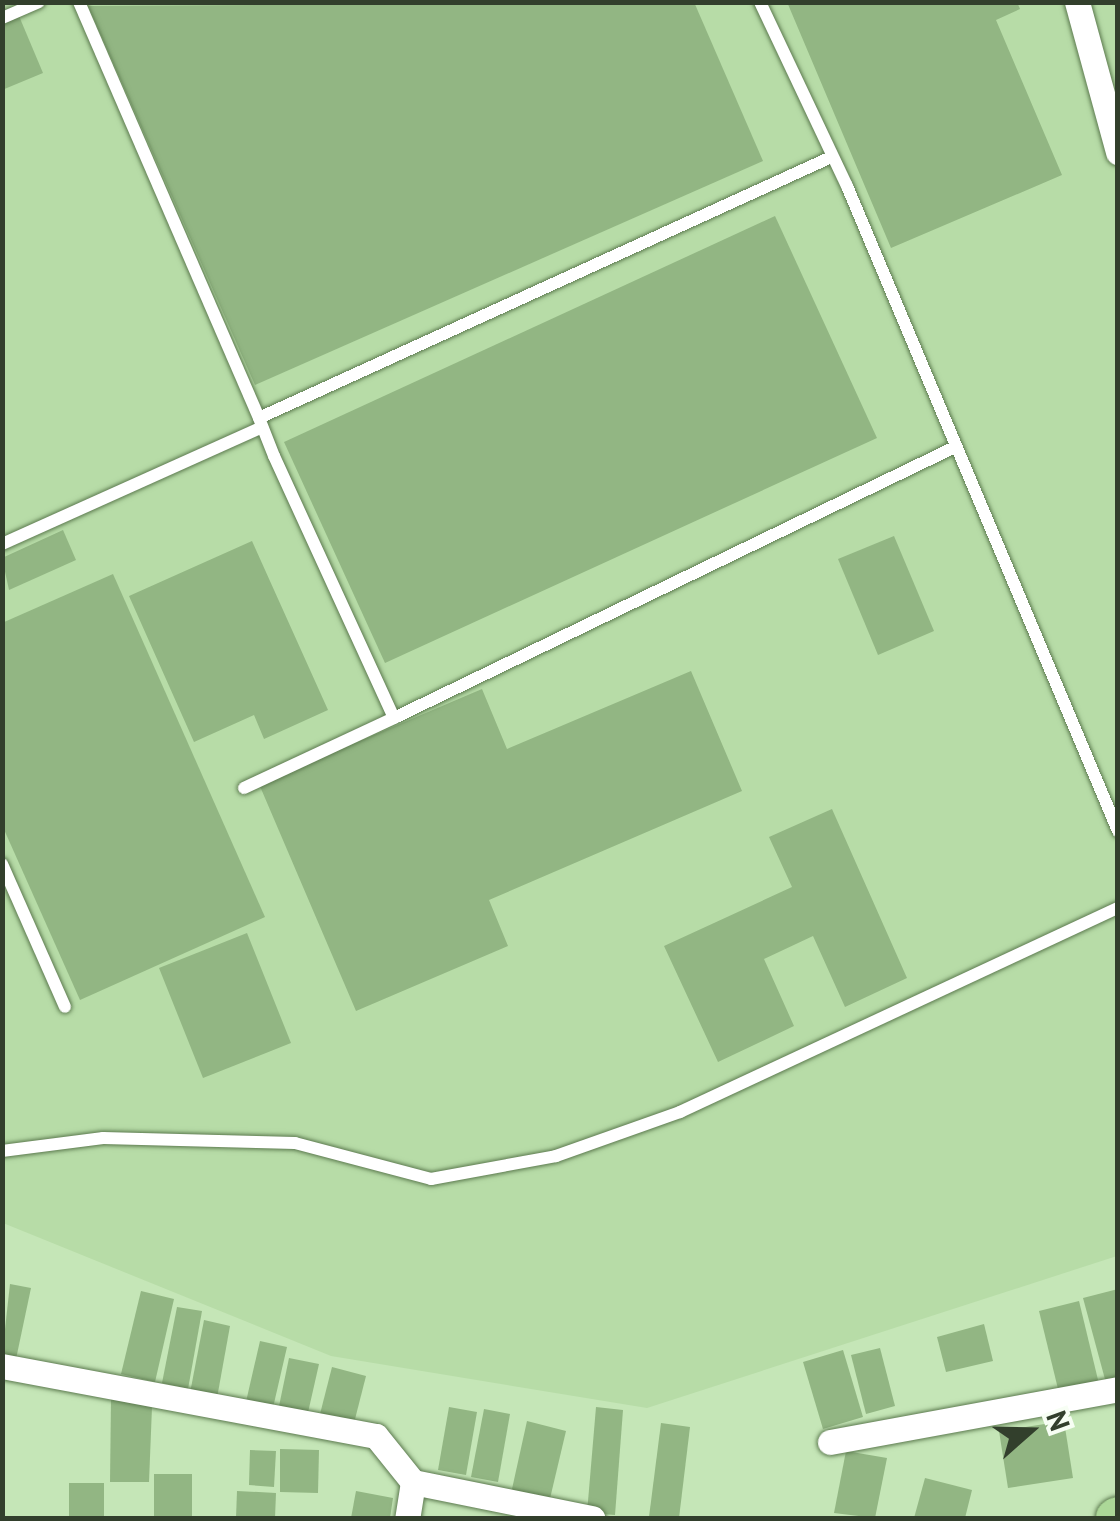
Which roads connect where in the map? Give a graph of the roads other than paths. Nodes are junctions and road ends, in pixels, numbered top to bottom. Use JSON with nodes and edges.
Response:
{"nodes":[{"id":1,"x":39,"y":2,"type":"edge"},
{"id":2,"x":79,"y":2,"type":"edge"},
{"id":3,"x":760,"y":2,"type":"edge"},
{"id":4,"x":1077,"y":2,"type":"edge"},
{"id":5,"x":2,"y":18,"type":"edge"},
{"id":6,"x":1118,"y":152,"type":"edge"},
{"id":7,"x":826,"y":159,"type":"junction"},
{"id":8,"x":261,"y":422,"type":"junction"},
{"id":9,"x":955,"y":447,"type":"junction"},
{"id":10,"x":2,"y":544,"type":"edge"},
{"id":11,"x":394,"y":718,"type":"junction"},
{"id":12,"x":244,"y":788,"type":"dead end"},
{"id":13,"x":1118,"y":831,"type":"edge"},
{"id":14,"x":2,"y":864,"type":"edge"},
{"id":15,"x":1118,"y":908,"type":"edge"},
{"id":16,"x":66,"y":1007,"type":"dead end"},
{"id":17,"x":2,"y":1151,"type":"edge"},
{"id":18,"x":2,"y":1366,"type":"edge"},
{"id":19,"x":1118,"y":1389,"type":"edge"},
{"id":20,"x":830,"y":1442,"type":"dead end"},
{"id":21,"x":413,"y":1482,"type":"junction"},
{"id":22,"x":406,"y":1518,"type":"edge"},
{"id":23,"x":592,"y":1518,"type":"edge"}],
"edges":[{"from":1,"to":5,"type":"lane"},
{"from":2,"to":8,"type":"lane"},
{"from":3,"to":7,"type":"lane"},
{"from":4,"to":6,"type":"street"},
{"from":7,"to":8,"type":"lane"},
{"from":7,"to":9,"type":"lane"},
{"from":8,"to":10,"type":"lane"},
{"from":8,"to":11,"type":"lane"},
{"from":9,"to":11,"type":"lane"},
{"from":9,"to":13,"type":"lane"},
{"from":11,"to":12,"type":"lane"},
{"from":14,"to":16,"type":"lane"},
{"from":15,"to":17,"type":"lane"},
{"from":18,"to":21,"type":"street"},
{"from":19,"to":20,"type":"street"},
{"from":21,"to":22,"type":"street"},
{"from":21,"to":23,"type":"street"}]}
